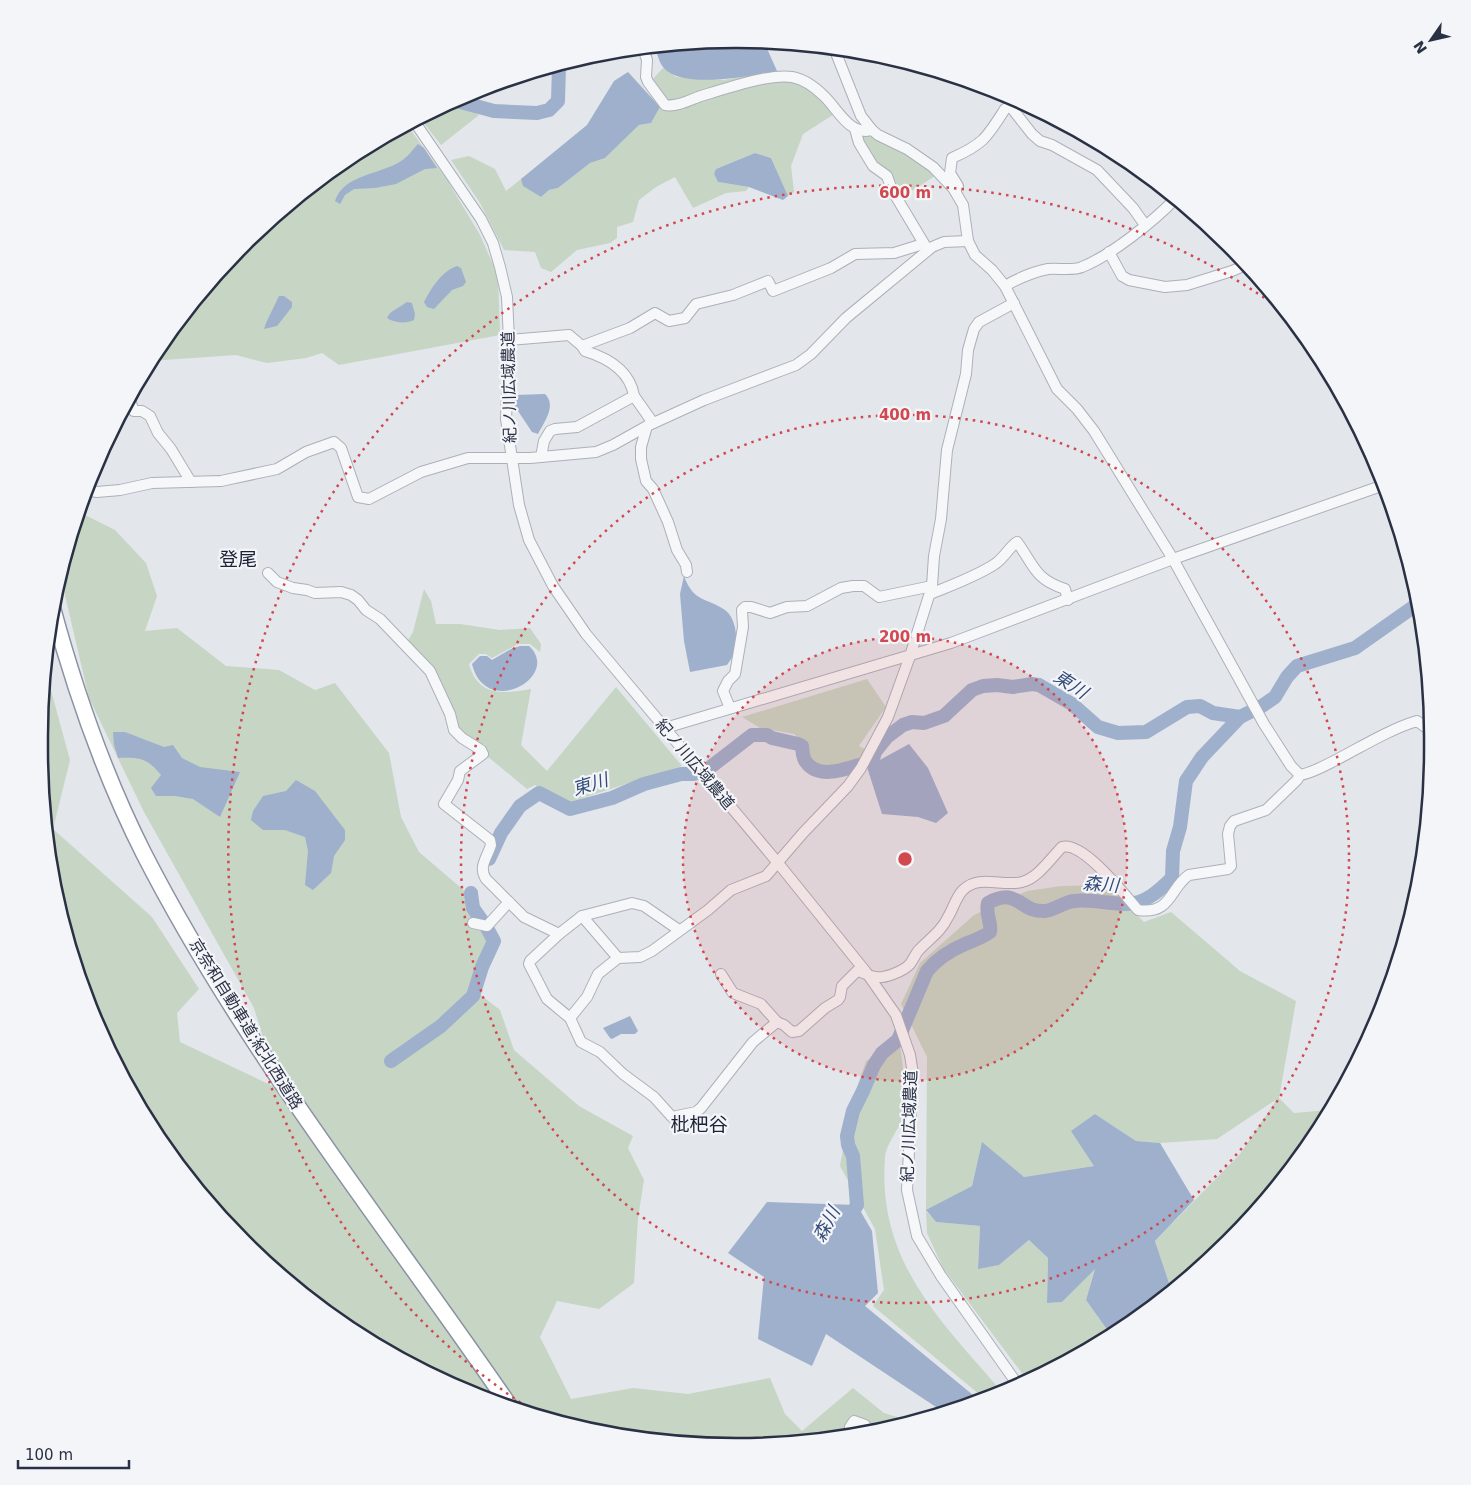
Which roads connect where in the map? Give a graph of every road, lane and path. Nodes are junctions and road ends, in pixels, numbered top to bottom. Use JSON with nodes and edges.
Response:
{"nodes":[{"id":1,"x":645,"y":53,"type":"edge"},
{"id":2,"x":837,"y":55,"type":"edge"},
{"id":3,"x":1010,"y":106,"type":"joint"},
{"id":4,"x":417,"y":126,"type":"edge"},
{"id":5,"x":855,"y":129,"type":"junction"},
{"id":6,"x":872,"y":130,"type":"junction"},
{"id":7,"x":955,"y":192,"type":"junction"},
{"id":8,"x":1171,"y":203,"type":"edge"},
{"id":9,"x":1145,"y":225,"type":"junction"},
{"id":10,"x":968,"y":241,"type":"junction"},
{"id":11,"x":925,"y":247,"type":"junction"},
{"id":12,"x":1109,"y":252,"type":"junction"},
{"id":13,"x":1240,"y":268,"type":"edge"},
{"id":14,"x":1006,"y":286,"type":"junction"},
{"id":15,"x":1014,"y":303,"type":"junction"},
{"id":16,"x":509,"y":340,"type":"junction"},
{"id":17,"x":582,"y":346,"type":"junction"},
{"id":18,"x":634,"y":396,"type":"junction"},
{"id":19,"x":132,"y":406,"type":"edge"},
{"id":20,"x":650,"y":425,"type":"junction"},
{"id":21,"x":541,"y":457,"type":"junction"},
{"id":22,"x":511,"y":458,"type":"junction"},
{"id":23,"x":191,"y":482,"type":"junction"},
{"id":24,"x":1377,"y":488,"type":"edge"},
{"id":25,"x":93,"y":491,"type":"edge"},
{"id":26,"x":1173,"y":560,"type":"junction"},
{"id":27,"x":687,"y":572,"type":"dead end"},
{"id":28,"x":268,"y":573,"type":"dead end"},
{"id":29,"x":931,"y":590,"type":"junction"},
{"id":30,"x":1068,"y":600,"type":"junction"},
{"id":31,"x":57,"y":624,"type":"edge"},
{"id":32,"x":910,"y":656,"type":"junction"},
{"id":33,"x":730,"y":708,"type":"junction"},
{"id":34,"x":1424,"y":726,"type":"edge"},
{"id":35,"x":665,"y":728,"type":"junction"},
{"id":36,"x":1300,"y":775,"type":"junction"},
{"id":37,"x":778,"y":863,"type":"junction"},
{"id":38,"x":510,"y":902,"type":"junction"},
{"id":39,"x":582,"y":916,"type":"junction"},
{"id":40,"x":472,"y":923,"type":"dead end"},
{"id":41,"x":679,"y":930,"type":"junction"},
{"id":42,"x":559,"y":934,"type":"junction"},
{"id":43,"x":618,"y":958,"type":"junction"},
{"id":44,"x":866,"y":972,"type":"junction"},
{"id":45,"x":721,"y":974,"type":"dead end"},
{"id":46,"x":570,"y":1018,"type":"junction"},
{"id":47,"x":777,"y":1022,"type":"junction"},
{"id":48,"x":1014,"y":1379,"type":"edge"},
{"id":49,"x":503,"y":1397,"type":"edge"},
{"id":50,"x":865,"y":1425,"type":"edge"},
{"id":51,"x":850,"y":1427,"type":"edge"}],
"edges":[{"from":1,"to":5,"type":"street"},
{"from":2,"to":6,"type":"street"},
{"from":3,"to":7,"type":"street"},
{"from":3,"to":9,"type":"street"},
{"from":4,"to":16,"type":"street","name":"紀ノ川広域農道"},
{"from":5,"to":6,"type":"street"},
{"from":5,"to":11,"type":"street"},
{"from":6,"to":7,"type":"street"},
{"from":7,"to":10,"type":"street"},
{"from":8,"to":9,"type":"street"},
{"from":9,"to":12,"type":"street"},
{"from":10,"to":11,"type":"street"},
{"from":10,"to":14,"type":"street"},
{"from":11,"to":17,"type":"street"},
{"from":11,"to":20,"type":"street"},
{"from":12,"to":13,"type":"street"},
{"from":12,"to":14,"type":"street"},
{"from":14,"to":15,"type":"street"},
{"from":15,"to":26,"type":"street"},
{"from":15,"to":29,"type":"street"},
{"from":16,"to":17,"type":"street"},
{"from":16,"to":22,"type":"street","name":"紀ノ川広域農道"},
{"from":17,"to":18,"type":"street"},
{"from":18,"to":20,"type":"street"},
{"from":18,"to":21,"type":"street"},
{"from":19,"to":23,"type":"street"},
{"from":20,"to":21,"type":"street"},
{"from":20,"to":27,"type":"street"},
{"from":21,"to":22,"type":"street"},
{"from":22,"to":23,"type":"street"},
{"from":22,"to":35,"type":"street","name":"紀ノ川広域農道"},
{"from":23,"to":25,"type":"street"},
{"from":24,"to":26,"type":"street"},
{"from":26,"to":30,"type":"street"},
{"from":26,"to":36,"type":"street"},
{"from":28,"to":38,"type":"street"},
{"from":29,"to":30,"type":"street"},
{"from":29,"to":32,"type":"street"},
{"from":29,"to":33,"type":"street"},
{"from":30,"to":32,"type":"street"},
{"from":31,"to":49,"type":"highway","name":"京奈和自動車道;紀北西道路"},
{"from":32,"to":33,"type":"street"},
{"from":32,"to":37,"type":"street"},
{"from":33,"to":35,"type":"street"},
{"from":34,"to":36,"type":"street"},
{"from":35,"to":37,"type":"street","name":"紀ノ川広域農道"},
{"from":36,"to":44,"type":"street"},
{"from":37,"to":41,"type":"street"},
{"from":37,"to":44,"type":"street","name":"紀ノ川広域農道"},
{"from":38,"to":40,"type":"street"},
{"from":38,"to":42,"type":"street"},
{"from":39,"to":41,"type":"street"},
{"from":39,"to":42,"type":"street"},
{"from":39,"to":43,"type":"street"},
{"from":41,"to":43,"type":"street"},
{"from":42,"to":46,"type":"street"},
{"from":43,"to":46,"type":"street"},
{"from":44,"to":47,"type":"street"},
{"from":44,"to":48,"type":"street","name":"紀ノ川広域農道"},
{"from":45,"to":47,"type":"street"},
{"from":46,"to":47,"type":"street"},
{"from":50,"to":51,"type":"street"}]}
